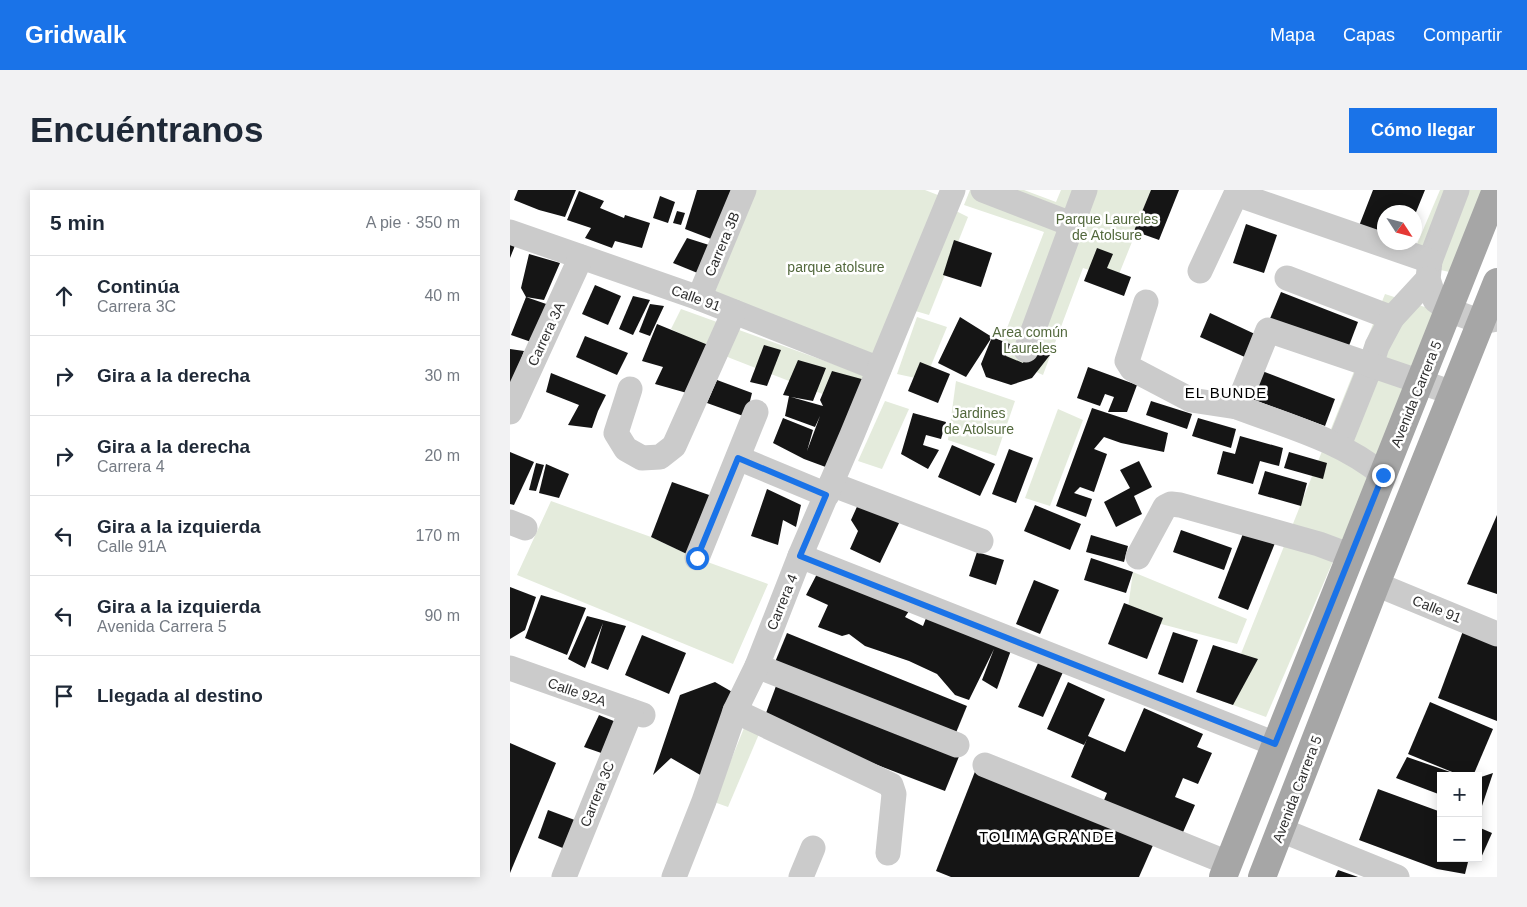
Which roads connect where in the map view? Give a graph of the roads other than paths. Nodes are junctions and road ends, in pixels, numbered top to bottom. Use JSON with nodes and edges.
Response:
{"nodes":[{"id":1,"x":744,"y":190,"type":"edge"},
{"id":2,"x":953,"y":190,"type":"edge"},
{"id":3,"x":983,"y":190,"type":"edge"},
{"id":4,"x":1085,"y":190,"type":"edge"},
{"id":5,"x":1457,"y":190,"type":"edge"},
{"id":6,"x":1496,"y":190,"type":"edge"},
{"id":7,"x":1071,"y":224,"type":"junction"},
{"id":8,"x":510,"y":232,"type":"edge"},
{"id":9,"x":582,"y":256,"type":"junction"},
{"id":10,"x":1429,"y":270,"type":"junction"},
{"id":11,"x":1200,"y":271,"type":"dead end"},
{"id":12,"x":1286,"y":278,"type":"dead end"},
{"id":13,"x":1497,"y":282,"type":"edge"},
{"id":14,"x":698,"y":298,"type":"junction"},
{"id":15,"x":1146,"y":302,"type":"dead end"},
{"id":16,"x":1449,"y":310,"type":"junction"},
{"id":17,"x":734,"y":312,"type":"junction"},
{"id":18,"x":1392,"y":318,"type":"junction"},
{"id":19,"x":1489,"y":320,"type":"edge"},
{"id":20,"x":1026,"y":350,"type":"dead end"},
{"id":21,"x":1371,"y":365,"type":"junction"},
{"id":22,"x":880,"y":369,"type":"junction"},
{"id":23,"x":1421,"y":381,"type":"junction"},
{"id":24,"x":630,"y":389,"type":"dead end"},
{"id":25,"x":1453,"y":393,"type":"junction"},
{"id":26,"x":1237,"y":407,"type":"junction"},
{"id":27,"x":510,"y":412,"type":"edge"},
{"id":28,"x":756,"y":412,"type":"dead end"},
{"id":29,"x":1339,"y":445,"type":"junction"},
{"id":30,"x":738,"y":458,"type":"junction"},
{"id":31,"x":1383,"y":475,"type":"junction"},
{"id":32,"x":829,"y":490,"type":"junction"},
{"id":33,"x":981,"y":542,"type":"dead end"},
{"id":34,"x":800,"y":556,"type":"junction"},
{"id":35,"x":1352,"y":556,"type":"junction"},
{"id":36,"x":697,"y":558,"type":"dead end"},
{"id":37,"x":1138,"y":558,"type":"dead end"},
{"id":38,"x":1376,"y":584,"type":"junction"},
{"id":39,"x":1497,"y":634,"type":"edge"},
{"id":40,"x":757,"y":666,"type":"junction"},
{"id":41,"x":510,"y":668,"type":"edge"},
{"id":42,"x":735,"y":711,"type":"junction"},
{"id":43,"x":637,"y":713,"type":"joint"},
{"id":44,"x":1275,"y":744,"type":"junction"},
{"id":45,"x":956,"y":745,"type":"dead end"},
{"id":46,"x":984,"y":765,"type":"dead end"},
{"id":47,"x":1281,"y":830,"type":"junction"},
{"id":48,"x":813,"y":848,"type":"dead end"},
{"id":49,"x":888,"y":853,"type":"dead end"},
{"id":50,"x":1226,"y":870,"type":"edge"},
{"id":51,"x":564,"y":877,"type":"edge"},
{"id":52,"x":674,"y":877,"type":"edge"},
{"id":53,"x":801,"y":877,"type":"edge"},
{"id":54,"x":1262,"y":877,"type":"edge"},
{"id":55,"x":1397,"y":877,"type":"edge"}],
"edges":[{"from":1,"to":14,"type":"street","name":"Carrera 3B"},
{"from":2,"to":22,"type":"street","name":"Carrera 4"},
{"from":3,"to":7,"type":"street"},
{"from":4,"to":7,"type":"street"},
{"from":5,"to":10,"type":"street"},
{"from":6,"to":16,"type":"main road","name":"Avenida Carrera 5"},
{"from":7,"to":20,"type":"street"},
{"from":8,"to":9,"type":"street","name":"Calle 91"},
{"from":9,"to":14,"type":"street","name":"Calle 91"},
{"from":9,"to":27,"type":"street","name":"Carrera 3A"},
{"from":10,"to":11,"type":"street"},
{"from":10,"to":16,"type":"street"},
{"from":10,"to":18,"type":"street"},
{"from":12,"to":18,"type":"street"},
{"from":13,"to":19,"type":"main road","name":"Avenida Carrera 5"},
{"from":14,"to":17,"type":"street","name":"Calle 91"},
{"from":15,"to":26,"type":"street"},
{"from":16,"to":19,"type":"street"},
{"from":16,"to":23,"type":"main road","name":"Avenida Carrera 5"},
{"from":17,"to":22,"type":"street","name":"Calle 91"},
{"from":17,"to":24,"type":"street"},
{"from":18,"to":21,"type":"street"},
{"from":19,"to":25,"type":"main road","name":"Avenida Carrera 5"},
{"from":21,"to":23,"type":"street"},
{"from":21,"to":26,"type":"street"},
{"from":21,"to":29,"type":"street"},
{"from":22,"to":32,"type":"street","name":"Carrera 4"},
{"from":23,"to":25,"type":"street"},
{"from":23,"to":31,"type":"main road","name":"Avenida Carrera 5"},
{"from":25,"to":38,"type":"main road","name":"Avenida Carrera 5"},
{"from":26,"to":29,"type":"street"},
{"from":28,"to":30,"type":"street"},
{"from":29,"to":31,"type":"street"},
{"from":30,"to":32,"type":"street"},
{"from":30,"to":36,"type":"street"},
{"from":31,"to":35,"type":"main road","name":"Avenida Carrera 5"},
{"from":32,"to":33,"type":"street"},
{"from":32,"to":34,"type":"street","name":"Carrera 4"},
{"from":34,"to":40,"type":"street","name":"Carrera 4"},
{"from":34,"to":44,"type":"street"},
{"from":35,"to":37,"type":"street"},
{"from":35,"to":44,"type":"main road","name":"Avenida Carrera 5"},
{"from":38,"to":39,"type":"street","name":"Calle 91"},
{"from":38,"to":47,"type":"main road","name":"Avenida Carrera 5"},
{"from":40,"to":42,"type":"street","name":"Carrera 4"},
{"from":40,"to":45,"type":"street"},
{"from":41,"to":43,"type":"street","name":"Calle 92A"},
{"from":42,"to":49,"type":"street"},
{"from":42,"to":52,"type":"street","name":"Carrera 4"},
{"from":43,"to":51,"type":"street","name":"Carrera 3C"},
{"from":44,"to":50,"type":"main road","name":"Avenida Carrera 5"},
{"from":46,"to":50,"type":"street"},
{"from":47,"to":54,"type":"main road","name":"Avenida Carrera 5"},
{"from":47,"to":55,"type":"street"},
{"from":48,"to":53,"type":"street"}]}
